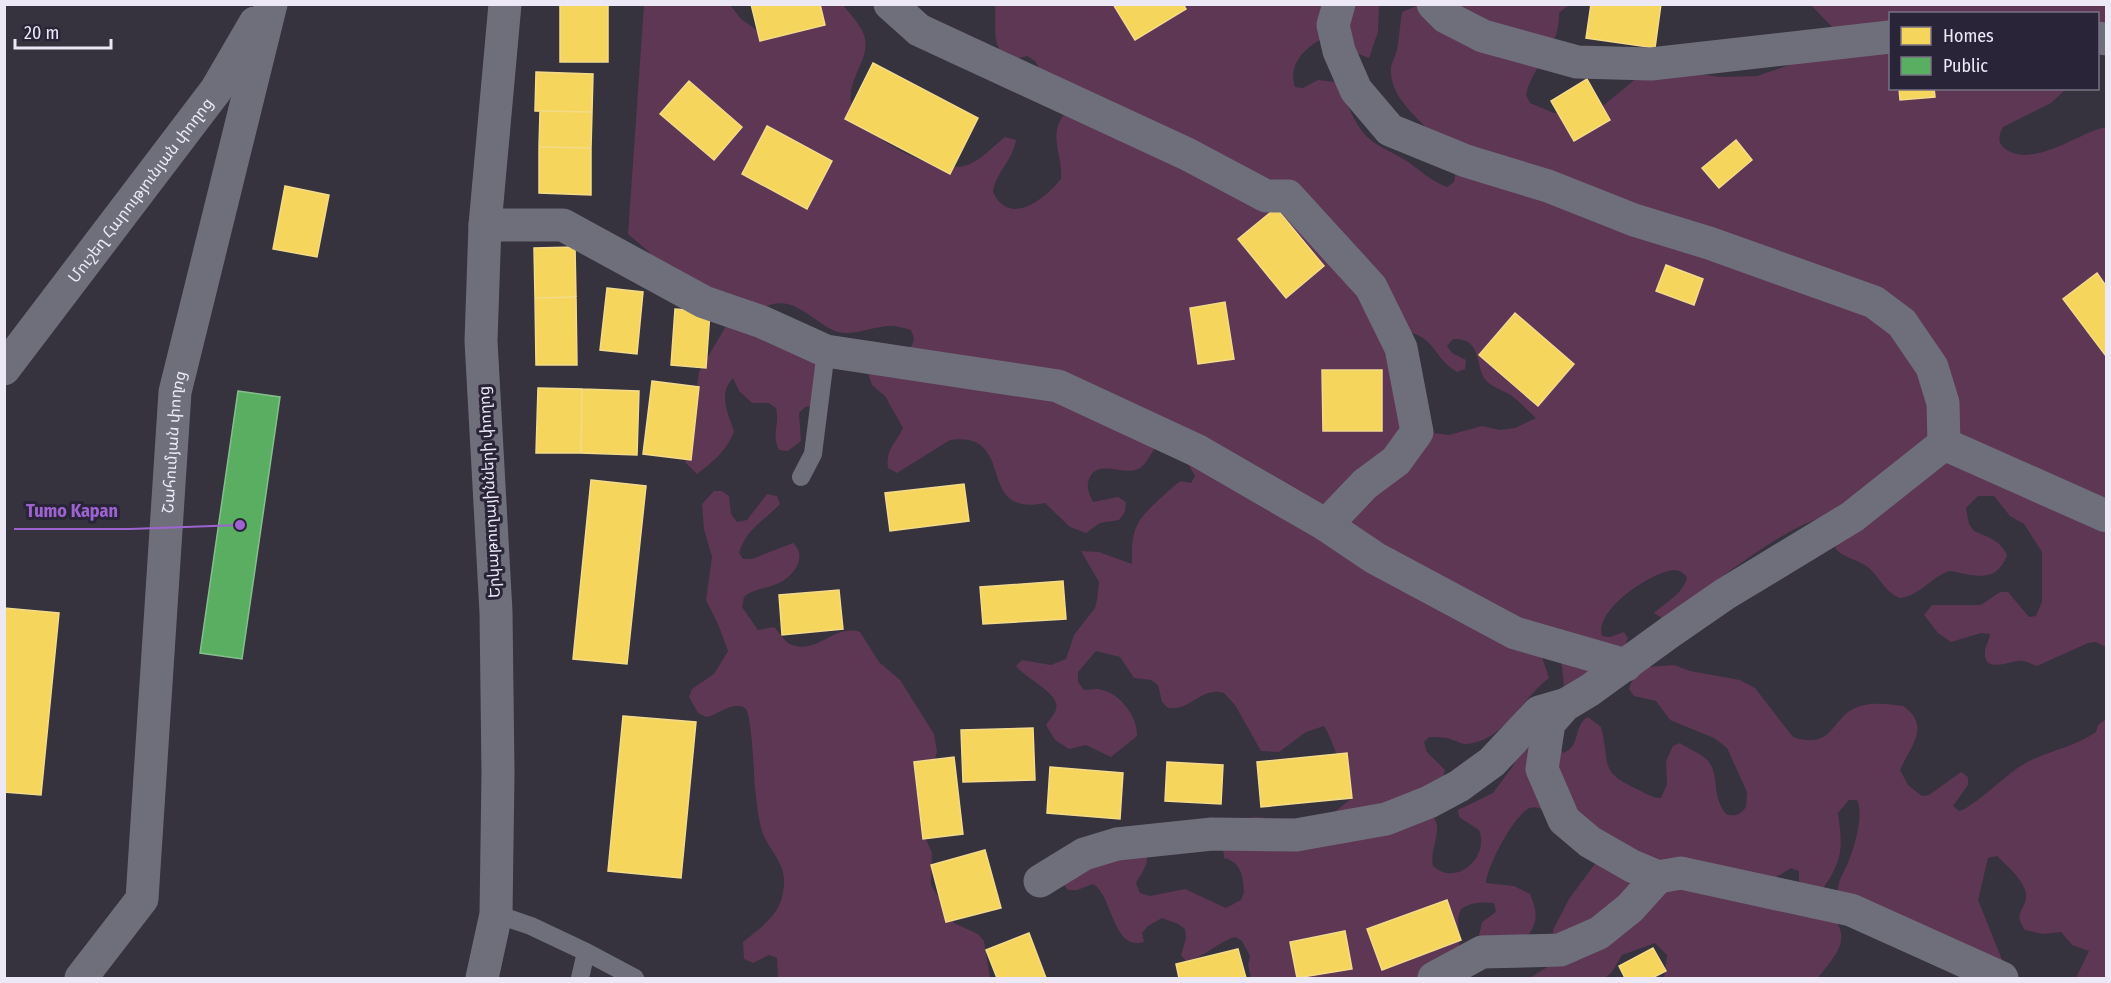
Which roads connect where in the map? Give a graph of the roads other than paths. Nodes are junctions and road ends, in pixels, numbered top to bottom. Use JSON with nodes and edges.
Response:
{"nodes":[{"id":1,"x":266,"y":4,"type":"edge"},
{"id":2,"x":271,"y":4,"type":"edge"},
{"id":3,"x":505,"y":4,"type":"edge"},
{"id":4,"x":890,"y":4,"type":"edge"},
{"id":5,"x":1340,"y":4,"type":"edge"},
{"id":6,"x":1433,"y":4,"type":"edge"},
{"id":7,"x":1889,"y":37,"type":"edge"},
{"id":8,"x":485,"y":225,"type":"junction"},
{"id":9,"x":826,"y":351,"type":"junction"},
{"id":10,"x":4,"y":369,"type":"edge"},
{"id":11,"x":1944,"y":444,"type":"junction"},
{"id":12,"x":801,"y":477,"type":"dead end"},
{"id":13,"x":2106,"y":516,"type":"edge"},
{"id":14,"x":1326,"y":525,"type":"junction"},
{"id":15,"x":1626,"y":665,"type":"junction"},
{"id":16,"x":1565,"y":705,"type":"junction"},
{"id":17,"x":1658,"y":877,"type":"junction"},
{"id":18,"x":1041,"y":881,"type":"dead end"},
{"id":19,"x":496,"y":914,"type":"junction"},
{"id":20,"x":586,"y":952,"type":"junction"},
{"id":21,"x":81,"y":978,"type":"edge"},
{"id":22,"x":482,"y":978,"type":"edge"},
{"id":23,"x":580,"y":978,"type":"edge"},
{"id":24,"x":635,"y":978,"type":"edge"},
{"id":25,"x":1434,"y":978,"type":"edge"},
{"id":26,"x":2002,"y":978,"type":"edge"}],
"edges":[{"from":1,"to":10,"type":"street","name":"Մուշեղ Հարությունյան փողոց"},
{"from":2,"to":21,"type":"street","name":"Շահումյան փողոց"},
{"from":3,"to":8,"type":"street","name":"Երկաթուղայինների փողոց"},
{"from":4,"to":14,"type":"street"},
{"from":5,"to":11,"type":"street"},
{"from":6,"to":7,"type":"street"},
{"from":8,"to":9,"type":"street"},
{"from":8,"to":19,"type":"street","name":"Երկաթուղայինների փողոց"},
{"from":9,"to":12,"type":"lane"},
{"from":9,"to":14,"type":"street"},
{"from":11,"to":13,"type":"street"},
{"from":11,"to":15,"type":"street"},
{"from":14,"to":15,"type":"street"},
{"from":15,"to":16,"type":"street"},
{"from":16,"to":17,"type":"street"},
{"from":16,"to":18,"type":"street"},
{"from":17,"to":25,"type":"street"},
{"from":17,"to":26,"type":"street"},
{"from":19,"to":20,"type":"lane"},
{"from":19,"to":22,"type":"street","name":"Երկաթուղայինների փողոց"},
{"from":20,"to":23,"type":"lane"},
{"from":20,"to":24,"type":"lane"}]}
